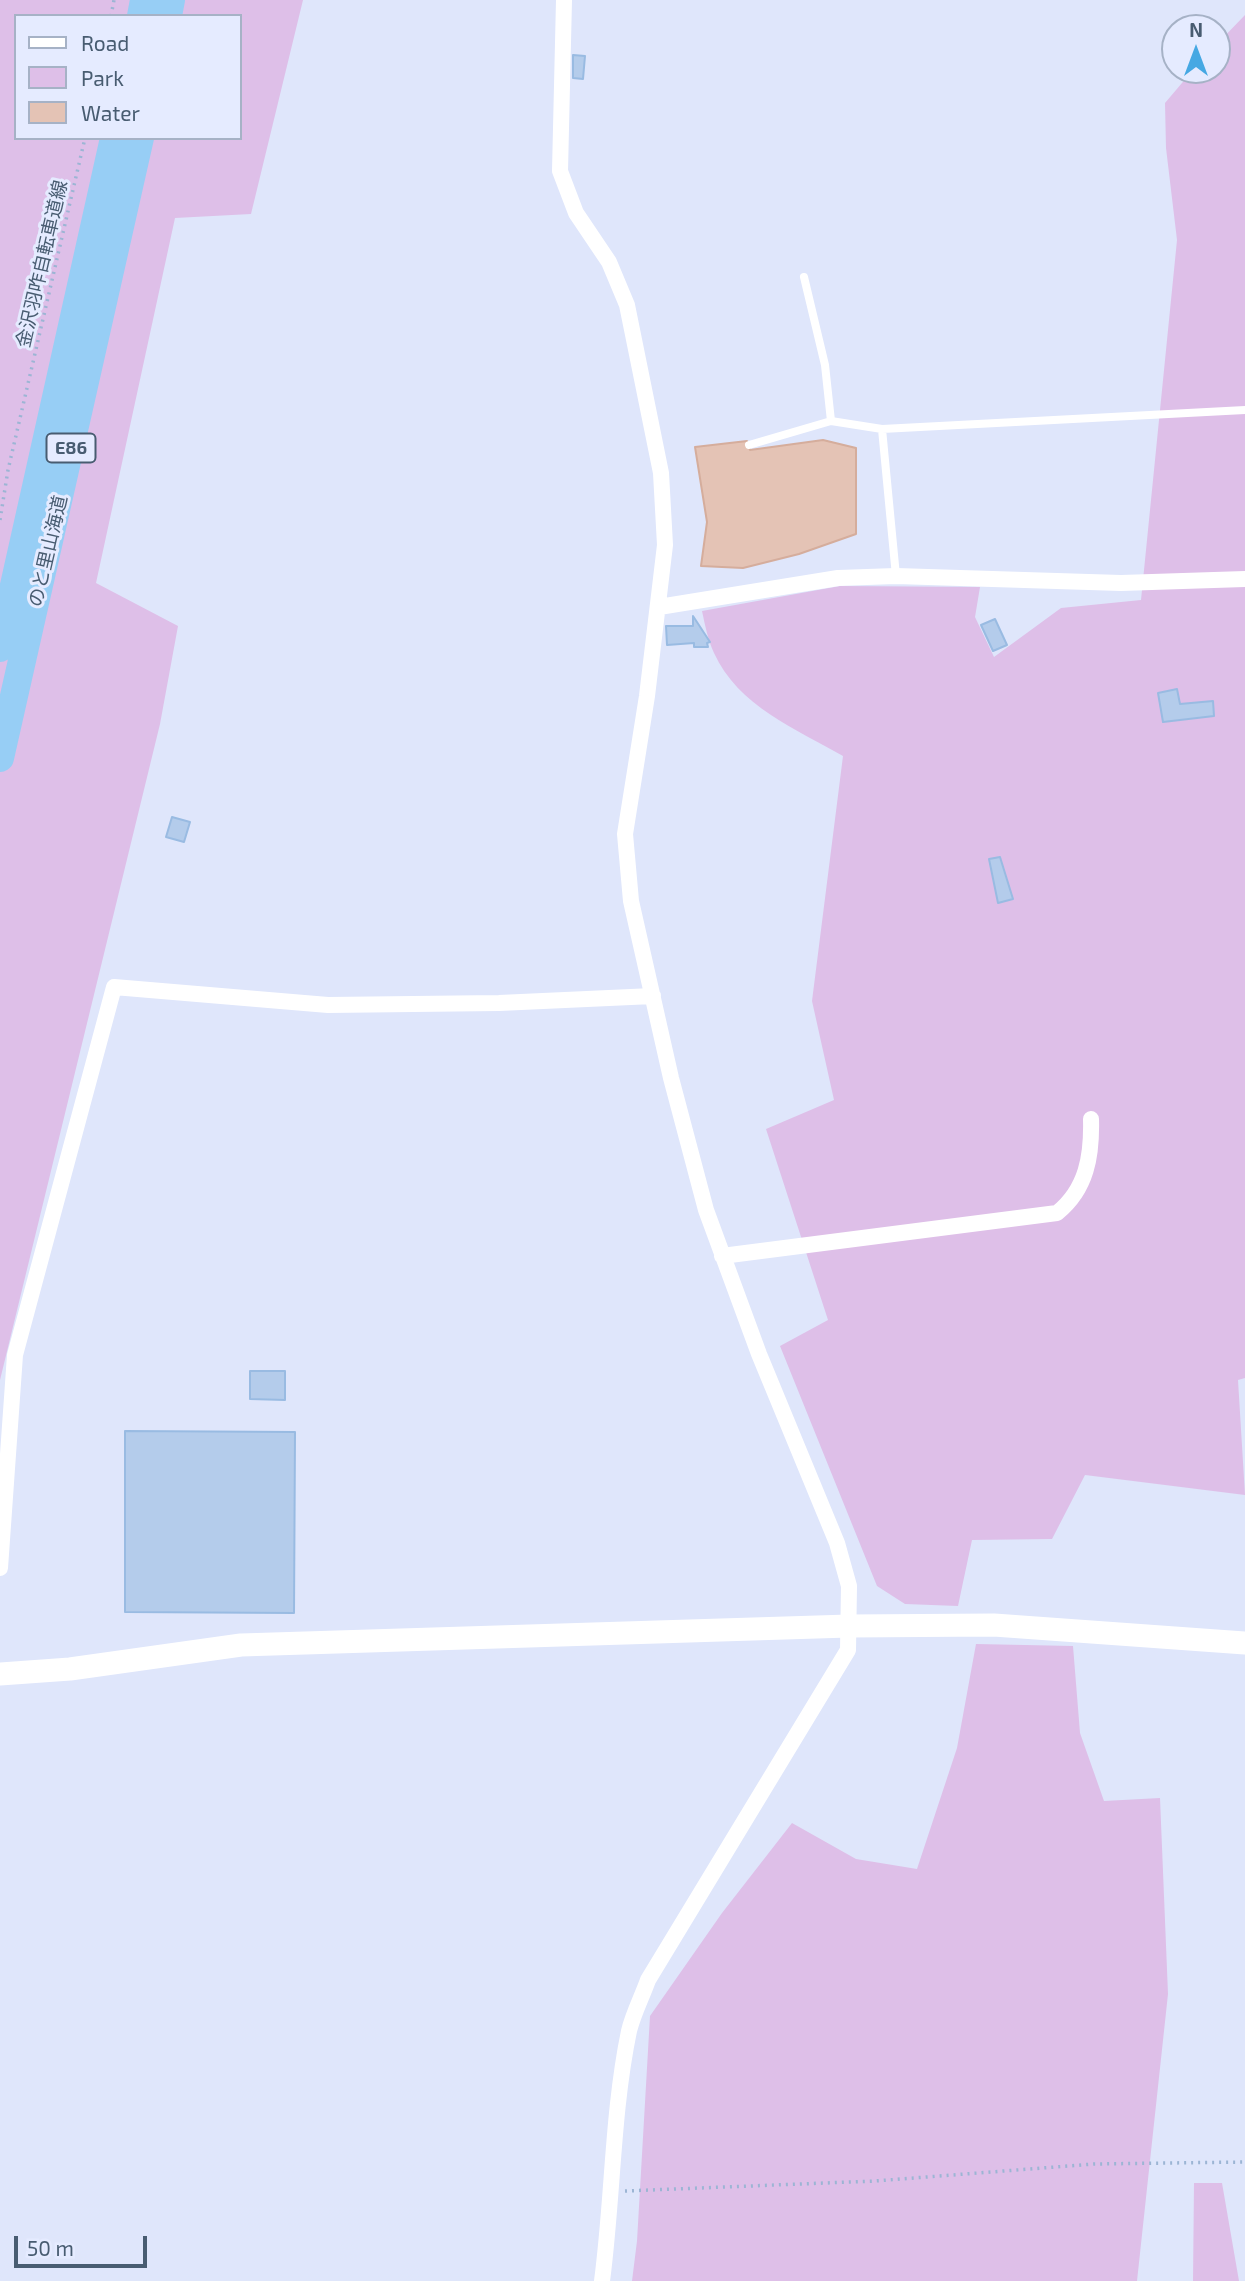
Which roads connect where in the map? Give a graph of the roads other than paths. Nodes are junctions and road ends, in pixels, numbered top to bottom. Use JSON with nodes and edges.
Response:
{"nodes":[{"id":1,"x":564,"y":0,"type":"edge"},
{"id":2,"x":114,"y":140,"type":"edge"},
{"id":3,"x":140,"y":140,"type":"edge"},
{"id":4,"x":804,"y":277,"type":"dead end"},
{"id":5,"x":1245,"y":410,"type":"edge"},
{"id":6,"x":831,"y":421,"type":"junction"},
{"id":7,"x":883,"y":429,"type":"junction"},
{"id":8,"x":749,"y":446,"type":"dead end"},
{"id":9,"x":896,"y":576,"type":"junction"},
{"id":10,"x":1245,"y":579,"type":"edge"},
{"id":11,"x":659,"y":607,"type":"junction"},
{"id":12,"x":0,"y":648,"type":"edge"},
{"id":13,"x":0,"y":758,"type":"edge"},
{"id":14,"x":653,"y":996,"type":"junction"},
{"id":15,"x":1091,"y":1119,"type":"dead end"},
{"id":16,"x":722,"y":1256,"type":"junction"},
{"id":17,"x":0,"y":1568,"type":"edge"},
{"id":18,"x":849,"y":1626,"type":"junction"},
{"id":19,"x":1245,"y":1643,"type":"edge"},
{"id":20,"x":0,"y":1674,"type":"edge"},
{"id":21,"x":602,"y":2281,"type":"edge"}],
"edges":[{"from":1,"to":11,"type":"street"},
{"from":2,"to":12,"type":"highway","name":"のと里山海道","number":"E86"},
{"from":3,"to":13,"type":"highway","name":"のと里山海道","number":"E86"},
{"from":4,"to":6,"type":"lane"},
{"from":5,"to":7,"type":"lane"},
{"from":6,"to":7,"type":"lane"},
{"from":6,"to":8,"type":"lane"},
{"from":7,"to":9,"type":"lane"},
{"from":9,"to":10,"type":"street"},
{"from":9,"to":11,"type":"street"},
{"from":11,"to":14,"type":"street"},
{"from":14,"to":16,"type":"street"},
{"from":14,"to":17,"type":"street"},
{"from":15,"to":16,"type":"street"},
{"from":16,"to":18,"type":"street"},
{"from":18,"to":19,"type":"street"},
{"from":18,"to":20,"type":"street"},
{"from":18,"to":21,"type":"street"}]}
